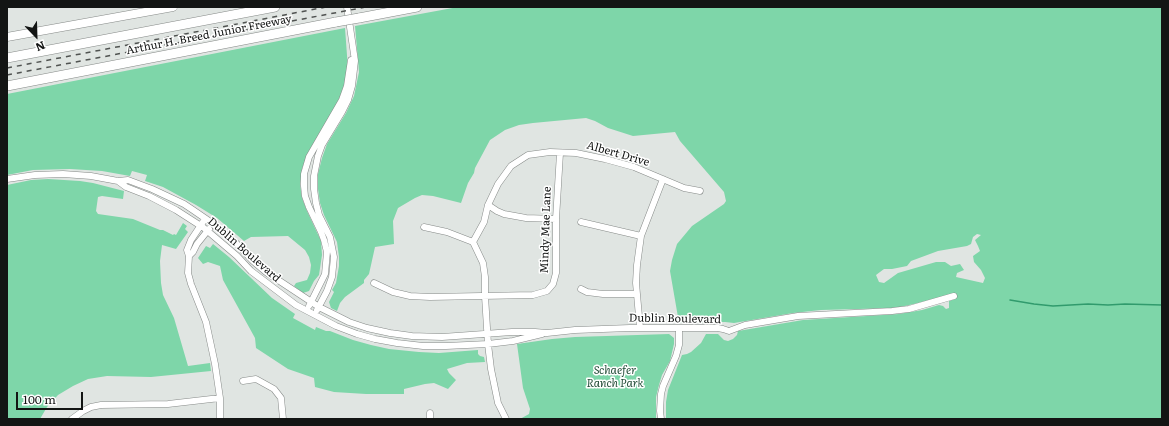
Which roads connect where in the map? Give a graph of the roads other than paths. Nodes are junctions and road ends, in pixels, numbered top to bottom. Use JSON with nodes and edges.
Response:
{"nodes":[{"id":1,"x":174,"y":7,"type":"edge"},
{"id":2,"x":275,"y":7,"type":"edge"},
{"id":3,"x":347,"y":7,"type":"edge"},
{"id":4,"x":417,"y":7,"type":"edge"},
{"id":5,"x":7,"y":37,"type":"edge"},
{"id":6,"x":354,"y":55,"type":"junction"},
{"id":7,"x":7,"y":58,"type":"edge"},
{"id":8,"x":7,"y":86,"type":"edge"},
{"id":9,"x":560,"y":153,"type":"junction"},
{"id":10,"x":7,"y":179,"type":"edge"},
{"id":11,"x":663,"y":179,"type":"junction"},
{"id":12,"x":118,"y":180,"type":"junction"},
{"id":13,"x":700,"y":191,"type":"dead end"},
{"id":14,"x":488,"y":205,"type":"junction"},
{"id":15,"x":206,"y":218,"type":"junction"},
{"id":16,"x":556,"y":219,"type":"junction"},
{"id":17,"x":581,"y":222,"type":"dead end"},
{"id":18,"x":213,"y":224,"type":"junction"},
{"id":19,"x":201,"y":226,"type":"junction"},
{"id":20,"x":424,"y":227,"type":"dead end"},
{"id":21,"x":208,"y":230,"type":"junction"},
{"id":22,"x":641,"y":236,"type":"junction"},
{"id":23,"x":473,"y":242,"type":"junction"},
{"id":24,"x":189,"y":256,"type":"junction"},
{"id":25,"x":374,"y":283,"type":"dead end"},
{"id":26,"x":581,"y":289,"type":"dead end"},
{"id":27,"x":637,"y":294,"type":"junction"},
{"id":28,"x":485,"y":296,"type":"junction"},
{"id":29,"x":954,"y":296,"type":"dead end"},
{"id":30,"x":311,"y":303,"type":"junction"},
{"id":31,"x":318,"y":307,"type":"junction"},
{"id":32,"x":306,"y":311,"type":"junction"},
{"id":33,"x":314,"y":315,"type":"junction"},
{"id":34,"x":640,"y":328,"type":"junction"},
{"id":35,"x":679,"y":328,"type":"junction"},
{"id":36,"x":547,"y":333,"type":"junction"},
{"id":37,"x":486,"y":335,"type":"junction"},
{"id":38,"x":488,"y":344,"type":"junction"},
{"id":39,"x":243,"y":381,"type":"dead end"},
{"id":40,"x":220,"y":398,"type":"junction"},
{"id":41,"x":72,"y":419,"type":"edge"},
{"id":42,"x":220,"y":419,"type":"edge"},
{"id":43,"x":284,"y":419,"type":"edge"},
{"id":44,"x":506,"y":419,"type":"edge"},
{"id":45,"x":661,"y":419,"type":"edge"}],
"edges":[{"from":1,"to":5,"type":"main road"},
{"from":2,"to":7,"type":"highway","name":"Arthur H. Breed Junior Freeway"},
{"from":3,"to":6,"type":"street"},
{"from":4,"to":8,"type":"highway","name":"Arthur H. Breed Junior Freeway","bridge":true},
{"from":6,"to":30,"type":"street"},
{"from":6,"to":31,"type":"street"},
{"from":9,"to":11,"type":"street","name":"Albert Drive"},
{"from":9,"to":14,"type":"street","name":"Albert Drive"},
{"from":9,"to":16,"type":"street","name":"Mindy Mae Lane"},
{"from":10,"to":12,"type":"street","name":"Dublin Boulevard"},
{"from":11,"to":13,"type":"street","name":"Albert Drive"},
{"from":11,"to":22,"type":"street"},
{"from":12,"to":15,"type":"street","name":"Dublin Boulevard"},
{"from":12,"to":19,"type":"street","name":"Dublin Boulevard"},
{"from":14,"to":16,"type":"street"},
{"from":14,"to":23,"type":"street","name":"Albert Drive"},
{"from":15,"to":18,"type":"street","name":"Dublin Boulevard"},
{"from":15,"to":19,"type":"street"},
{"from":16,"to":28,"type":"street","name":"Mindy Mae Lane"},
{"from":17,"to":22,"type":"street"},
{"from":18,"to":21,"type":"street"},
{"from":18,"to":30,"type":"street","name":"Dublin Boulevard"},
{"from":19,"to":21,"type":"street","name":"Dublin Boulevard"},
{"from":19,"to":24,"type":"street"},
{"from":20,"to":23,"type":"street"},
{"from":21,"to":24,"type":"street"},
{"from":21,"to":32,"type":"street","name":"Dublin Boulevard"},
{"from":22,"to":27,"type":"street"},
{"from":23,"to":28,"type":"street"},
{"from":24,"to":40,"type":"street"},
{"from":25,"to":28,"type":"street"},
{"from":26,"to":27,"type":"street"},
{"from":27,"to":34,"type":"street"},
{"from":28,"to":37,"type":"street"},
{"from":29,"to":35,"type":"street","name":"Dublin Boulevard"},
{"from":30,"to":31,"type":"street","name":"Dublin Boulevard"},
{"from":30,"to":32,"type":"street"},
{"from":31,"to":33,"type":"street"},
{"from":31,"to":37,"type":"street","name":"Dublin Boulevard"},
{"from":32,"to":33,"type":"street","name":"Dublin Boulevard"},
{"from":33,"to":38,"type":"street","name":"Dublin Boulevard"},
{"from":34,"to":35,"type":"street","name":"Dublin Boulevard"},
{"from":34,"to":36,"type":"street","name":"Dublin Boulevard"},
{"from":35,"to":45,"type":"street"},
{"from":36,"to":37,"type":"street","name":"Dublin Boulevard"},
{"from":36,"to":38,"type":"street","name":"Dublin Boulevard"},
{"from":37,"to":38,"type":"street"},
{"from":38,"to":44,"type":"street"},
{"from":39,"to":43,"type":"street"},
{"from":40,"to":41,"type":"street"},
{"from":40,"to":42,"type":"street"}]}
